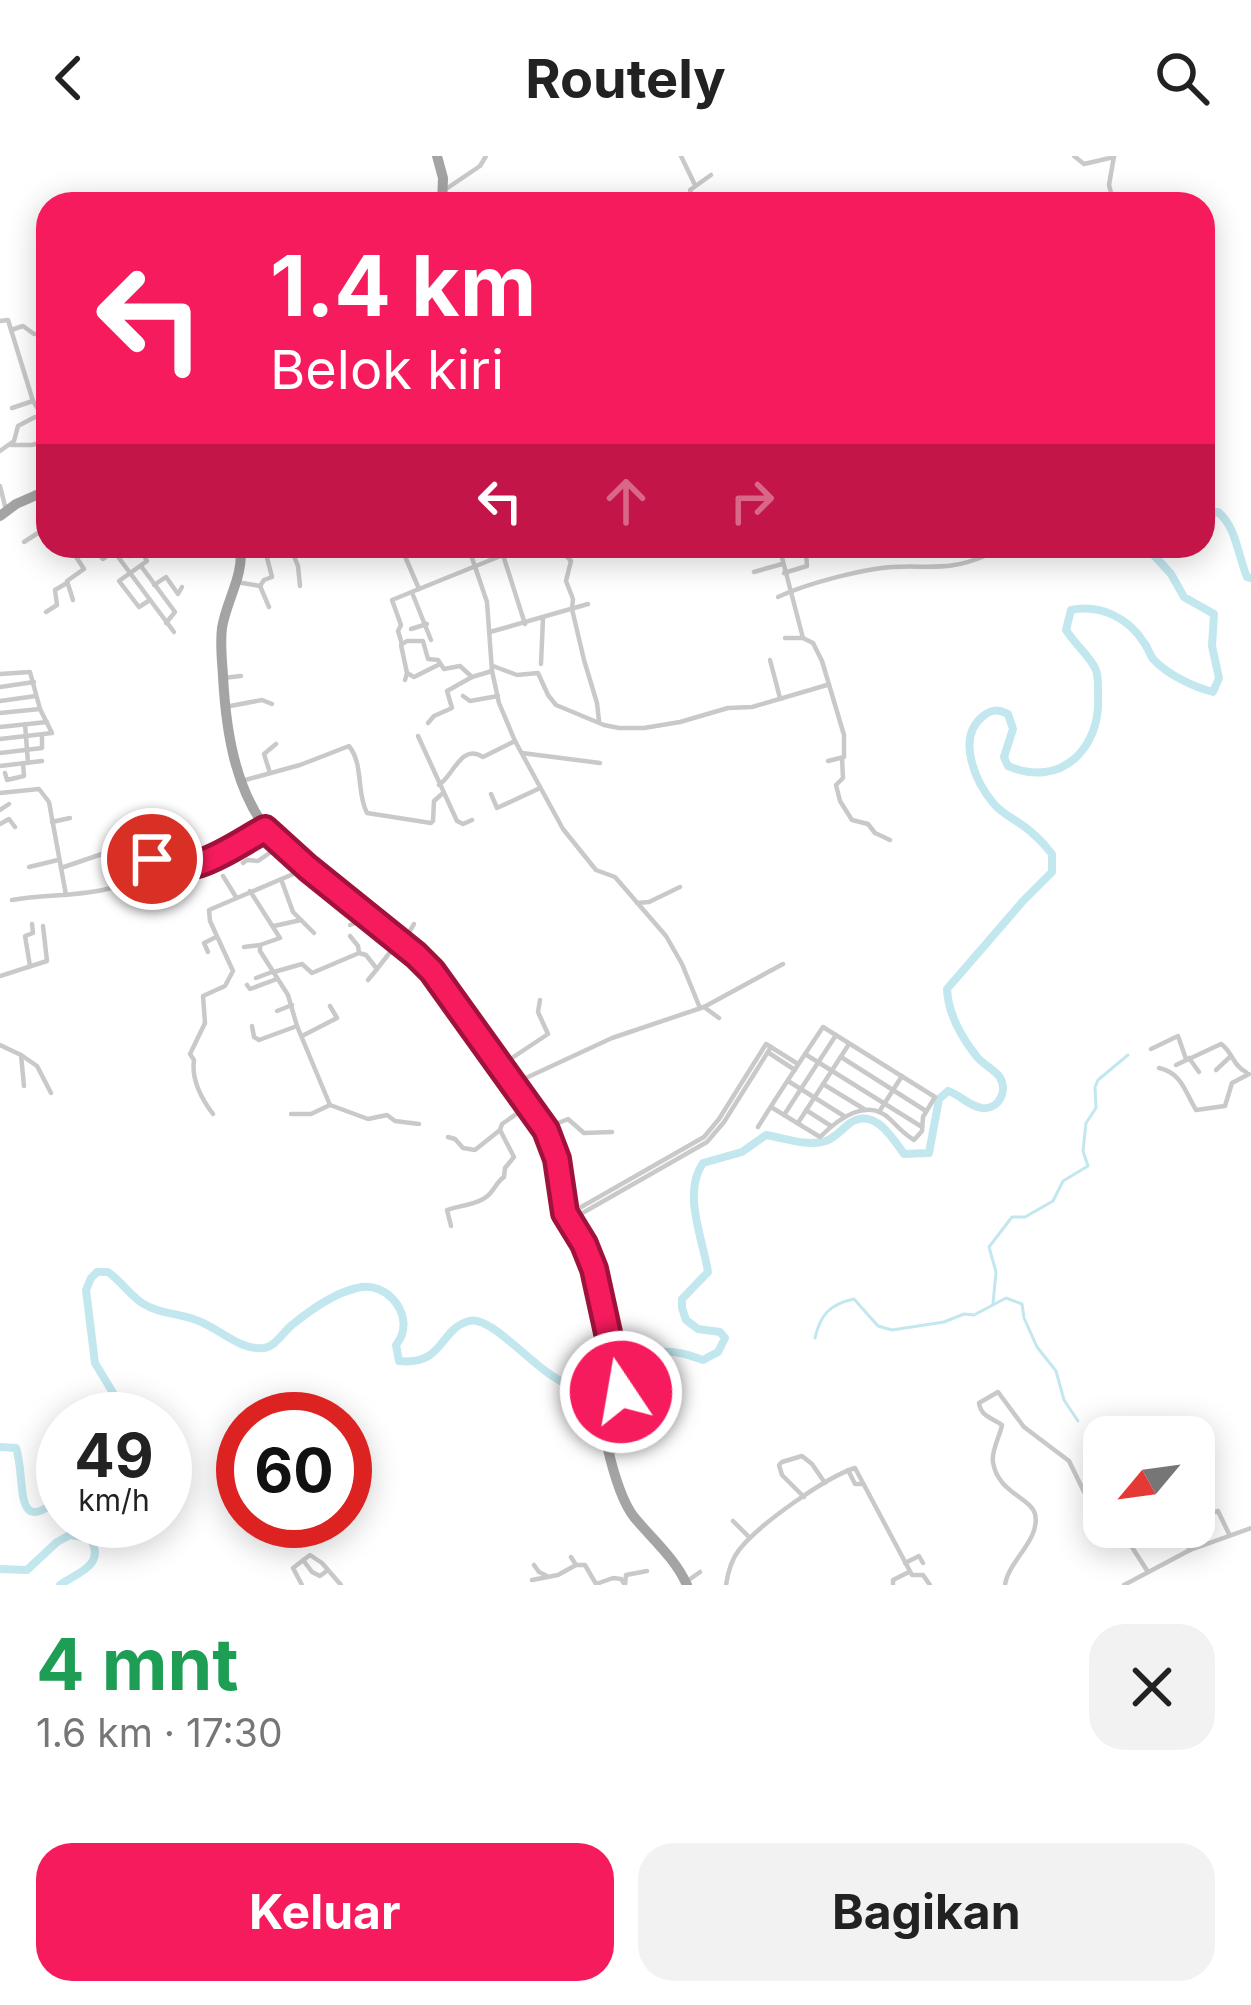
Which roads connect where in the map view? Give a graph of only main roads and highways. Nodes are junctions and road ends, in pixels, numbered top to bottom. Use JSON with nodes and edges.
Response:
{"nodes":[{"id":1,"x":437,"y":156,"type":"edge"},
{"id":2,"x":441,"y":192,"type":"edge"},
{"id":3,"x":36,"y":495,"type":"edge"},
{"id":4,"x":3,"y":513,"type":"edge"},
{"id":5,"x":242,"y":558,"type":"edge"},
{"id":6,"x":686,"y":1583,"type":"edge"}],
"edges":[{"from":1,"to":2,"type":"main road"},
{"from":3,"to":4,"type":"main road"},
{"from":5,"to":6,"type":"main road"}]}
